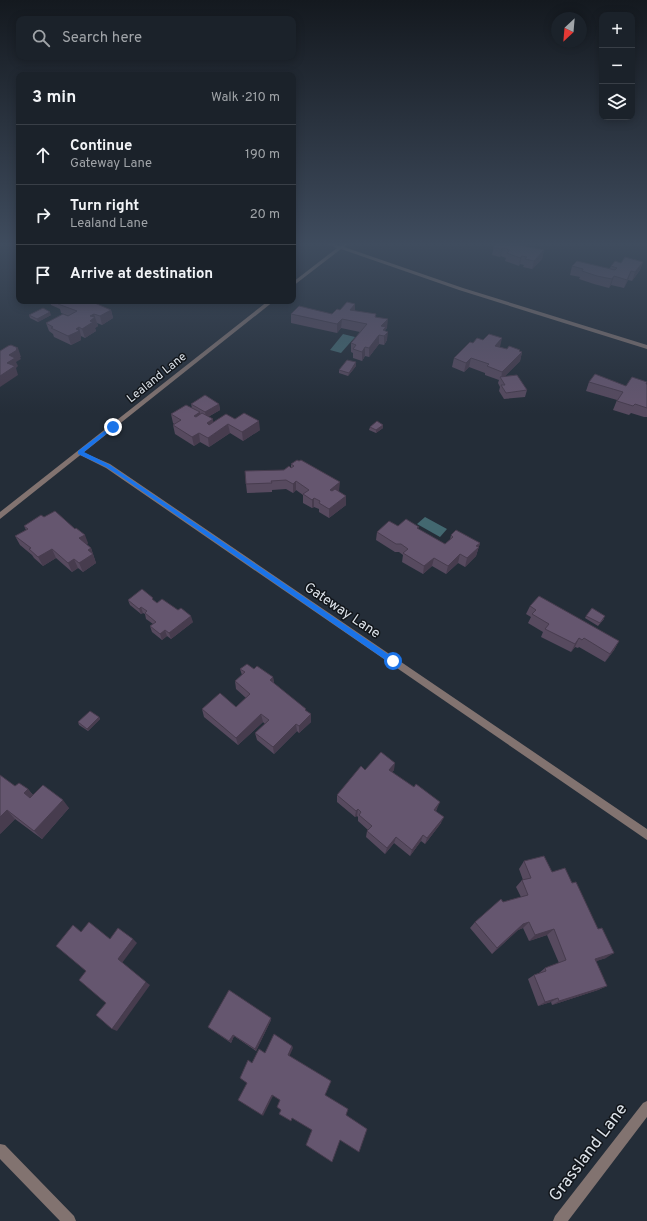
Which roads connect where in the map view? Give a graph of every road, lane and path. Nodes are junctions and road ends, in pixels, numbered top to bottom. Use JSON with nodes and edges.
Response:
{"nodes":[{"id":1,"x":498,"y":300,"type":"edge"},
{"id":2,"x":267,"y":304,"type":"edge"},
{"id":3,"x":647,"y":346,"type":"edge"},
{"id":4,"x":80,"y":452,"type":"junction"},
{"id":5,"x":0,"y":516,"type":"edge"},
{"id":6,"x":647,"y":835,"type":"edge"},
{"id":7,"x":647,"y":1107,"type":"edge"},
{"id":8,"x":0,"y":1150,"type":"edge"},
{"id":9,"x":69,"y":1221,"type":"edge"},
{"id":10,"x":560,"y":1221,"type":"edge"}],
"edges":[{"from":1,"to":3,"type":"street"},
{"from":2,"to":4,"type":"street","name":"Lealand Lane"},
{"from":4,"to":5,"type":"street","name":"Lealand Lane"},
{"from":4,"to":6,"type":"street","name":"Gateway Lane"},
{"from":7,"to":10,"type":"street","name":"Grassland Lane"},
{"from":8,"to":9,"type":"street"}]}
